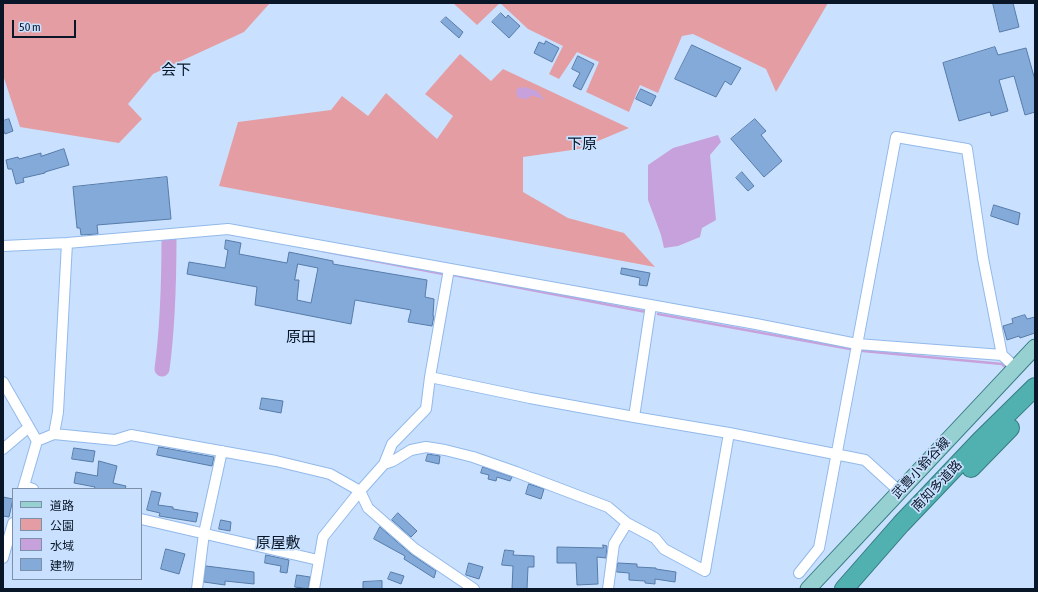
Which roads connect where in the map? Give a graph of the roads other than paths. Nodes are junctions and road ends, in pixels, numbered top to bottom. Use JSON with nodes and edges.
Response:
{"nodes":[{"id":1,"x":67,"y":244,"type":"junction"},
{"id":2,"x":3,"y":246,"type":"edge"},
{"id":3,"x":449,"y":269,"type":"junction"},
{"id":4,"x":651,"y":305,"type":"junction"},
{"id":5,"x":857,"y":344,"type":"junction"},
{"id":6,"x":1035,"y":347,"type":"edge"},
{"id":7,"x":1002,"y":355,"type":"junction"},
{"id":8,"x":1016,"y":368,"type":"junction"},
{"id":9,"x":430,"y":377,"type":"junction"},
{"id":10,"x":3,"y":382,"type":"edge"},
{"id":11,"x":1035,"y":387,"type":"edge"},
{"id":12,"x":1035,"y":403,"type":"edge"},
{"id":13,"x":634,"y":417,"type":"junction"},
{"id":14,"x":29,"y":428,"type":"junction"},
{"id":15,"x":729,"y":433,"type":"junction"},
{"id":16,"x":54,"y":434,"type":"junction"},
{"id":17,"x":37,"y":441,"type":"junction"},
{"id":18,"x":3,"y":449,"type":"edge"},
{"id":19,"x":222,"y":451,"type":"junction"},
{"id":20,"x":836,"y":454,"type":"junction"},
{"id":21,"x":384,"y":464,"type":"junction"},
{"id":22,"x":27,"y":488,"type":"edge"},
{"id":23,"x":360,"y":491,"type":"junction"},
{"id":24,"x":899,"y":491,"type":"junction"},
{"id":25,"x":142,"y":519,"type":"edge"},
{"id":26,"x":627,"y":523,"type":"junction"},
{"id":27,"x":12,"y":527,"type":"edge"},
{"id":28,"x":204,"y":534,"type":"junction"},
{"id":29,"x":3,"y":558,"type":"edge"},
{"id":30,"x":318,"y":560,"type":"junction"},
{"id":31,"x":799,"y":573,"type":"dead end"},
{"id":32,"x":197,"y":589,"type":"edge"},
{"id":33,"x":314,"y":589,"type":"edge"},
{"id":34,"x":474,"y":589,"type":"edge"},
{"id":35,"x":608,"y":589,"type":"edge"},
{"id":36,"x":808,"y":589,"type":"edge"},
{"id":37,"x":844,"y":589,"type":"edge"},
{"id":38,"x":860,"y":589,"type":"edge"}],
"edges":[{"from":1,"to":2,"type":"street"},
{"from":1,"to":3,"type":"street"},
{"from":1,"to":16,"type":"street"},
{"from":3,"to":4,"type":"street"},
{"from":3,"to":9,"type":"street"},
{"from":4,"to":5,"type":"street"},
{"from":4,"to":13,"type":"street"},
{"from":5,"to":7,"type":"street"},
{"from":5,"to":7,"type":"street"},
{"from":5,"to":20,"type":"street"},
{"from":6,"to":8,"type":"main road","name":"武豊小鈴谷線"},
{"from":7,"to":8,"type":"street"},
{"from":8,"to":24,"type":"main road","name":"武豊小鈴谷線"},
{"from":9,"to":13,"type":"street"},
{"from":9,"to":21,"type":"street"},
{"from":10,"to":14,"type":"street"},
{"from":11,"to":37,"type":"highway","name":"南知多道路"},
{"from":12,"to":38,"type":"highway","name":"南知多道路"},
{"from":13,"to":15,"type":"street"},
{"from":14,"to":17,"type":"street"},
{"from":14,"to":18,"type":"street"},
{"from":15,"to":20,"type":"street"},
{"from":15,"to":26,"type":"street"},
{"from":16,"to":17,"type":"street"},
{"from":16,"to":19,"type":"street"},
{"from":17,"to":22,"type":"street"},
{"from":19,"to":23,"type":"street"},
{"from":19,"to":28,"type":"street"},
{"from":20,"to":24,"type":"street"},
{"from":20,"to":31,"type":"street"},
{"from":21,"to":23,"type":"street"},
{"from":21,"to":26,"type":"street"},
{"from":23,"to":30,"type":"street"},
{"from":23,"to":34,"type":"street"},
{"from":24,"to":36,"type":"main road","name":"武豊小鈴谷線"},
{"from":25,"to":28,"type":"street"},
{"from":26,"to":35,"type":"street"},
{"from":27,"to":29,"type":"street"},
{"from":28,"to":30,"type":"street"},
{"from":28,"to":32,"type":"street"},
{"from":30,"to":33,"type":"street"}]}
